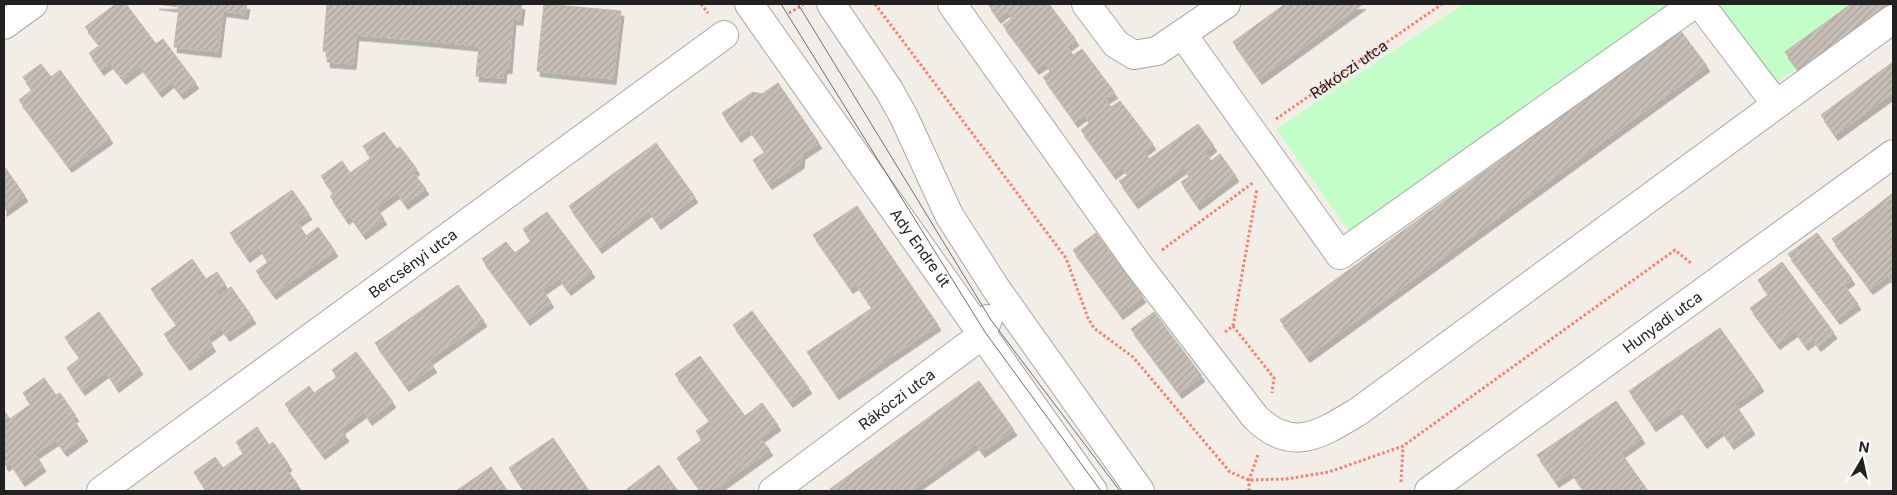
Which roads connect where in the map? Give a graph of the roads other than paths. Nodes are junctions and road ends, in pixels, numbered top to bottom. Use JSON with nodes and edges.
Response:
{"nodes":[{"id":1,"x":33,"y":4,"type":"edge"},
{"id":2,"x":749,"y":4,"type":"edge"},
{"id":3,"x":831,"y":4,"type":"edge"},
{"id":4,"x":952,"y":4,"type":"edge"},
{"id":5,"x":1086,"y":4,"type":"edge"},
{"id":6,"x":1226,"y":4,"type":"edge"},
{"id":7,"x":1694,"y":4,"type":"edge"},
{"id":8,"x":1700,"y":4,"type":"edge"},
{"id":9,"x":1893,"y":19,"type":"edge"},
{"id":10,"x":4,"y":25,"type":"edge"},
{"id":11,"x":1183,"y":35,"type":"junction"},
{"id":12,"x":714,"y":41,"type":"dead end"},
{"id":13,"x":1776,"y":104,"type":"junction"},
{"id":14,"x":1893,"y":154,"type":"edge"},
{"id":15,"x":997,"y":290,"type":"junction"},
{"id":16,"x":982,"y":335,"type":"junction"},
{"id":17,"x":100,"y":491,"type":"edge"},
{"id":18,"x":773,"y":491,"type":"edge"},
{"id":19,"x":1093,"y":491,"type":"edge"},
{"id":20,"x":1140,"y":491,"type":"edge"},
{"id":21,"x":1429,"y":491,"type":"edge"}],
"edges":[{"from":1,"to":10,"type":"street"},
{"from":2,"to":16,"type":"street","name":"Ady Endre út"},
{"from":3,"to":15,"type":"street"},
{"from":4,"to":13,"type":"street"},
{"from":5,"to":11,"type":"street"},
{"from":6,"to":11,"type":"street"},
{"from":7,"to":11,"type":"street"},
{"from":8,"to":13,"type":"street"},
{"from":9,"to":13,"type":"street"},
{"from":12,"to":17,"type":"street","name":"Bercsényi utca"},
{"from":14,"to":21,"type":"street","name":"Hunyadi utca"},
{"from":15,"to":16,"type":"street"},
{"from":15,"to":20,"type":"street"},
{"from":16,"to":18,"type":"street","name":"Rákóczi utca"},
{"from":16,"to":19,"type":"street","name":"Ady Endre út"}]}
